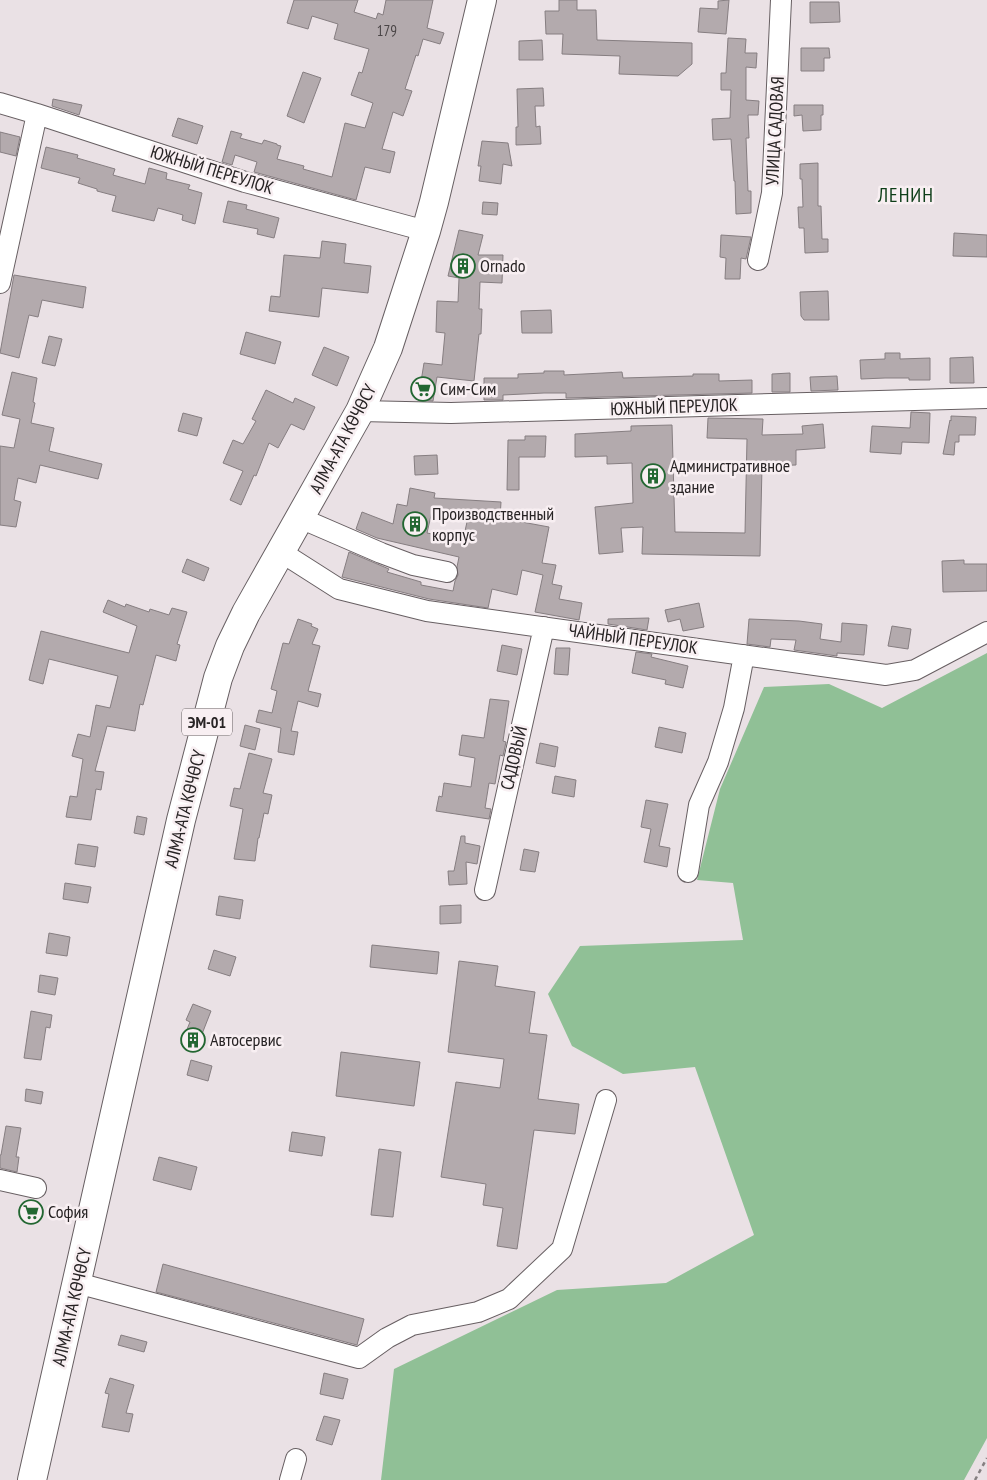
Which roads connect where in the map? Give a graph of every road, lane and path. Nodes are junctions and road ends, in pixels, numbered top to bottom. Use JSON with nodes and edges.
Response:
{"nodes":[{"id":1,"x":482,"y":0,"type":"edge"},
{"id":2,"x":781,"y":0,"type":"edge"},
{"id":3,"x":0,"y":103,"type":"edge"},
{"id":4,"x":37,"y":114,"type":"junction"},
{"id":5,"x":426,"y":231,"type":"junction"},
{"id":6,"x":758,"y":260,"type":"dead end"},
{"id":7,"x":0,"y":283,"type":"edge"},
{"id":8,"x":987,"y":398,"type":"edge"},
{"id":9,"x":360,"y":412,"type":"junction"},
{"id":10,"x":300,"y":518,"type":"junction"},
{"id":11,"x":281,"y":552,"type":"junction"},
{"id":12,"x":447,"y":572,"type":"dead end"},
{"id":13,"x":544,"y":627,"type":"junction"},
{"id":14,"x":987,"y":632,"type":"edge"},
{"id":15,"x":744,"y":655,"type":"junction"},
{"id":16,"x":688,"y":872,"type":"dead end"},
{"id":17,"x":485,"y":890,"type":"dead end"},
{"id":18,"x":606,"y":1100,"type":"dead end"},
{"id":19,"x":0,"y":1180,"type":"edge"},
{"id":20,"x":36,"y":1188,"type":"dead end"},
{"id":21,"x":77,"y":1283,"type":"junction"},
{"id":22,"x":987,"y":1458,"type":"edge"},
{"id":23,"x":296,"y":1459,"type":"dead end"},
{"id":24,"x":32,"y":1480,"type":"edge"},
{"id":25,"x":290,"y":1480,"type":"edge"},
{"id":26,"x":975,"y":1480,"type":"edge"}],
"edges":[{"from":1,"to":5,"type":"highway","name":"АЛМА-АТА КӨЧӨСҮ","number":"ЭМ-01"},
{"from":2,"to":6,"type":"street","name":"УЛИЦА САДОВАЯ"},
{"from":3,"to":4,"type":"street","name":"ЮЖНЫЙ ПЕРЕУЛОК"},
{"from":4,"to":5,"type":"street","name":"ЮЖНЫЙ ПЕРЕУЛОК"},
{"from":4,"to":7,"type":"street"},
{"from":5,"to":9,"type":"highway","name":"АЛМА-АТА КӨЧӨСҮ","number":"ЭМ-01"},
{"from":8,"to":9,"type":"street","name":"ЮЖНЫЙ ПЕРЕУЛОК"},
{"from":9,"to":10,"type":"highway","name":"АЛМА-АТА КӨЧӨСҮ","number":"ЭМ-01"},
{"from":10,"to":11,"type":"highway","name":"АЛМА-АТА КӨЧӨСҮ","number":"ЭМ-01"},
{"from":10,"to":12,"type":"street"},
{"from":11,"to":13,"type":"street","name":"ЧАЙНЫЙ ПЕРЕУЛОК"},
{"from":11,"to":21,"type":"highway","name":"АЛМА-АТА КӨЧӨСҮ","number":"ЭМ-01"},
{"from":13,"to":15,"type":"street","name":"ЧАЙНЫЙ ПЕРЕУЛОК"},
{"from":13,"to":17,"type":"street","name":"САДОВЫЙ"},
{"from":14,"to":15,"type":"street","name":"ЧАЙНЫЙ ПЕРЕУЛОК"},
{"from":15,"to":16,"type":"street"},
{"from":18,"to":21,"type":"street"},
{"from":19,"to":20,"type":"street"},
{"from":21,"to":24,"type":"highway","name":"АЛМА-АТА КӨЧӨСҮ","number":"ЭМ-01"},
{"from":22,"to":26,"type":"path"},
{"from":23,"to":25,"type":"street"}]}
